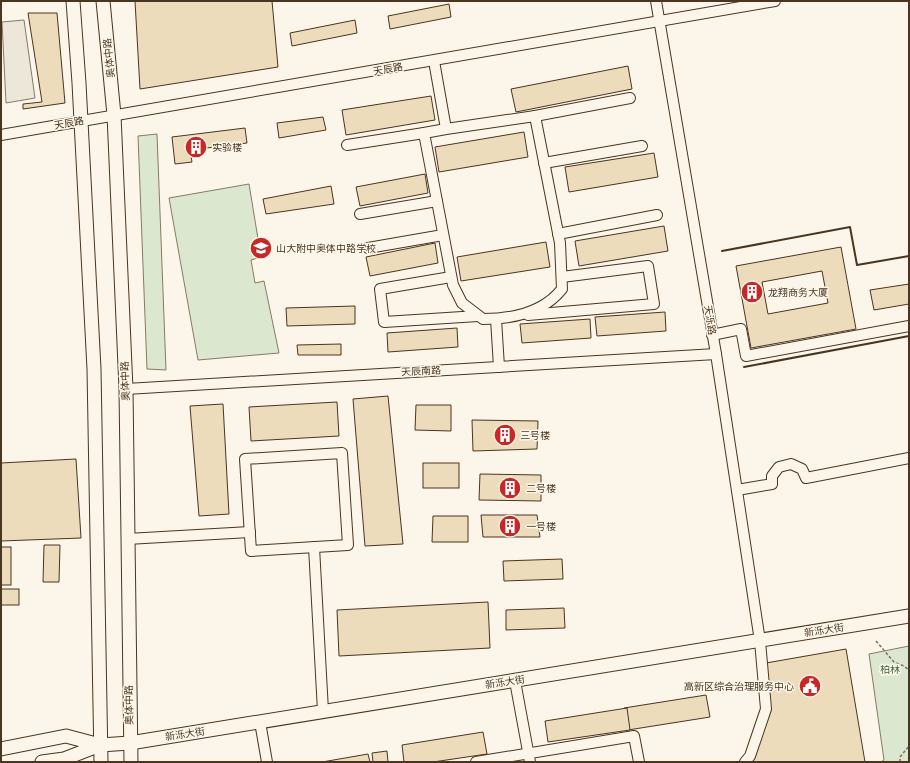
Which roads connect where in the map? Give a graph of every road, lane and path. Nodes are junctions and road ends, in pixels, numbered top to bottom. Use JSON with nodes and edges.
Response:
{"nodes":[{"id":1,"x":73,"y":1,"type":"edge"},
{"id":2,"x":103,"y":1,"type":"edge"},
{"id":3,"x":656,"y":1,"type":"edge"},
{"id":4,"x":775,"y":1,"type":"edge"},
{"id":5,"x":660,"y":22,"type":"junction"},
{"id":6,"x":434,"y":61,"type":"junction"},
{"id":7,"x":630,"y":98,"type":"dead end"},
{"id":8,"x":114,"y":115,"type":"junction"},
{"id":9,"x":535,"y":116,"type":"junction"},
{"id":10,"x":81,"y":120,"type":"junction"},
{"id":11,"x":446,"y":129,"type":"junction"},
{"id":12,"x":424,"y":133,"type":"junction"},
{"id":13,"x":1,"y":135,"type":"edge"},
{"id":14,"x":347,"y":145,"type":"dead end"},
{"id":15,"x":642,"y":146,"type":"dead end"},
{"id":16,"x":544,"y":163,"type":"junction"},
{"id":17,"x":437,"y":201,"type":"junction"},
{"id":18,"x":360,"y":214,"type":"dead end"},
{"id":19,"x":657,"y":215,"type":"dead end"},
{"id":20,"x":558,"y":234,"type":"junction"},
{"id":21,"x":443,"y":235,"type":"junction"},
{"id":22,"x":368,"y":248,"type":"dead end"},
{"id":23,"x":451,"y":277,"type":"junction"},
{"id":24,"x":562,"y":277,"type":"junction"},
{"id":25,"x":478,"y":316,"type":"junction"},
{"id":26,"x":522,"y":316,"type":"junction"},
{"id":27,"x":496,"y":319,"type":"junction"},
{"id":28,"x":909,"y":326,"type":"edge"},
{"id":29,"x":712,"y":335,"type":"junction"},
{"id":30,"x":716,"y":354,"type":"junction"},
{"id":31,"x":499,"y":367,"type":"junction"},
{"id":32,"x":126,"y":389,"type":"junction"},
{"id":33,"x":909,"y":458,"type":"edge"},
{"id":34,"x":737,"y":490,"type":"junction"},
{"id":35,"x":250,"y":532,"type":"junction"},
{"id":36,"x":127,"y":538,"type":"junction"},
{"id":37,"x":314,"y":547,"type":"junction"},
{"id":38,"x":909,"y":616,"type":"edge"},
{"id":39,"x":760,"y":641,"type":"junction"},
{"id":40,"x":876,"y":641,"type":"dead end"},
{"id":41,"x":909,"y":670,"type":"edge"},
{"id":42,"x":515,"y":681,"type":"junction"},
{"id":43,"x":322,"y":711,"type":"junction"},
{"id":44,"x":260,"y":722,"type":"junction"},
{"id":45,"x":130,"y":743,"type":"junction"},
{"id":46,"x":100,"y":745,"type":"junction"},
{"id":47,"x":909,"y":746,"type":"edge"},
{"id":48,"x":1,"y":749,"type":"edge"},
{"id":49,"x":530,"y":758,"type":"edge"},
{"id":50,"x":42,"y":762,"type":"edge"},
{"id":51,"x":102,"y":762,"type":"edge"},
{"id":52,"x":131,"y":762,"type":"edge"},
{"id":53,"x":267,"y":762,"type":"edge"},
{"id":54,"x":476,"y":762,"type":"edge"},
{"id":55,"x":639,"y":762,"type":"edge"},
{"id":56,"x":745,"y":762,"type":"edge"},
{"id":57,"x":900,"y":762,"type":"edge"}],
"edges":[{"from":1,"to":10,"type":"main road"},
{"from":2,"to":8,"type":"main road","name":"奥体中路"},
{"from":3,"to":5,"type":"street","name":"天泺路"},
{"from":4,"to":5,"type":"street","name":"天辰路"},
{"from":5,"to":6,"type":"street","name":"天辰路"},
{"from":5,"to":29,"type":"street","name":"天泺路"},
{"from":6,"to":8,"type":"street","name":"天辰路"},
{"from":6,"to":11,"type":"street"},
{"from":7,"to":9,"type":"street"},
{"from":8,"to":10,"type":"street","name":"天辰路"},
{"from":8,"to":32,"type":"main road","name":"奥体中路"},
{"from":9,"to":11,"type":"street"},
{"from":9,"to":16,"type":"street"},
{"from":10,"to":13,"type":"street","name":"天辰路"},
{"from":10,"to":46,"type":"main road"},
{"from":11,"to":12,"type":"street"},
{"from":12,"to":14,"type":"street"},
{"from":12,"to":17,"type":"street"},
{"from":15,"to":16,"type":"street"},
{"from":16,"to":20,"type":"street"},
{"from":17,"to":18,"type":"street"},
{"from":17,"to":21,"type":"street"},
{"from":19,"to":20,"type":"street"},
{"from":20,"to":24,"type":"street"},
{"from":21,"to":22,"type":"street"},
{"from":21,"to":23,"type":"street"},
{"from":23,"to":25,"type":"street"},
{"from":23,"to":25,"type":"street"},
{"from":24,"to":26,"type":"street"},
{"from":24,"to":26,"type":"street"},
{"from":25,"to":27,"type":"street"},
{"from":26,"to":27,"type":"street"},
{"from":27,"to":31,"type":"street"},
{"from":28,"to":29,"type":"street"},
{"from":29,"to":30,"type":"street","name":"天泺路"},
{"from":30,"to":31,"type":"street","name":"天辰南路"},
{"from":30,"to":34,"type":"street","name":"天泺路"},
{"from":31,"to":32,"type":"street","name":"天辰南路"},
{"from":32,"to":36,"type":"main road","name":"奥体中路"},
{"from":33,"to":34,"type":"street"},
{"from":34,"to":39,"type":"street","name":"天泺路"},
{"from":35,"to":36,"type":"street"},
{"from":35,"to":37,"type":"street"},
{"from":35,"to":37,"type":"street"},
{"from":36,"to":45,"type":"main road","name":"奥体中路"},
{"from":37,"to":43,"type":"street"},
{"from":38,"to":39,"type":"main road","name":"新泺大街"},
{"from":39,"to":42,"type":"main road","name":"新泺大街"},
{"from":39,"to":56,"type":"street","name":"天泺路"},
{"from":40,"to":41,"type":"path"},
{"from":42,"to":43,"type":"main road","name":"新泺大街"},
{"from":42,"to":49,"type":"street"},
{"from":43,"to":44,"type":"main road","name":"新泺大街"},
{"from":44,"to":45,"type":"main road","name":"新泺大街"},
{"from":44,"to":53,"type":"street"},
{"from":45,"to":46,"type":"main road","name":"新泺大街"},
{"from":45,"to":52,"type":"main road","name":"奥体中路"},
{"from":46,"to":48,"type":"main road","name":"新泺大街"},
{"from":46,"to":50,"type":"main road","name":"新泺大街"},
{"from":46,"to":51,"type":"main road"},
{"from":47,"to":57,"type":"path"},
{"from":49,"to":54,"type":"street"},
{"from":49,"to":55,"type":"street"}]}
